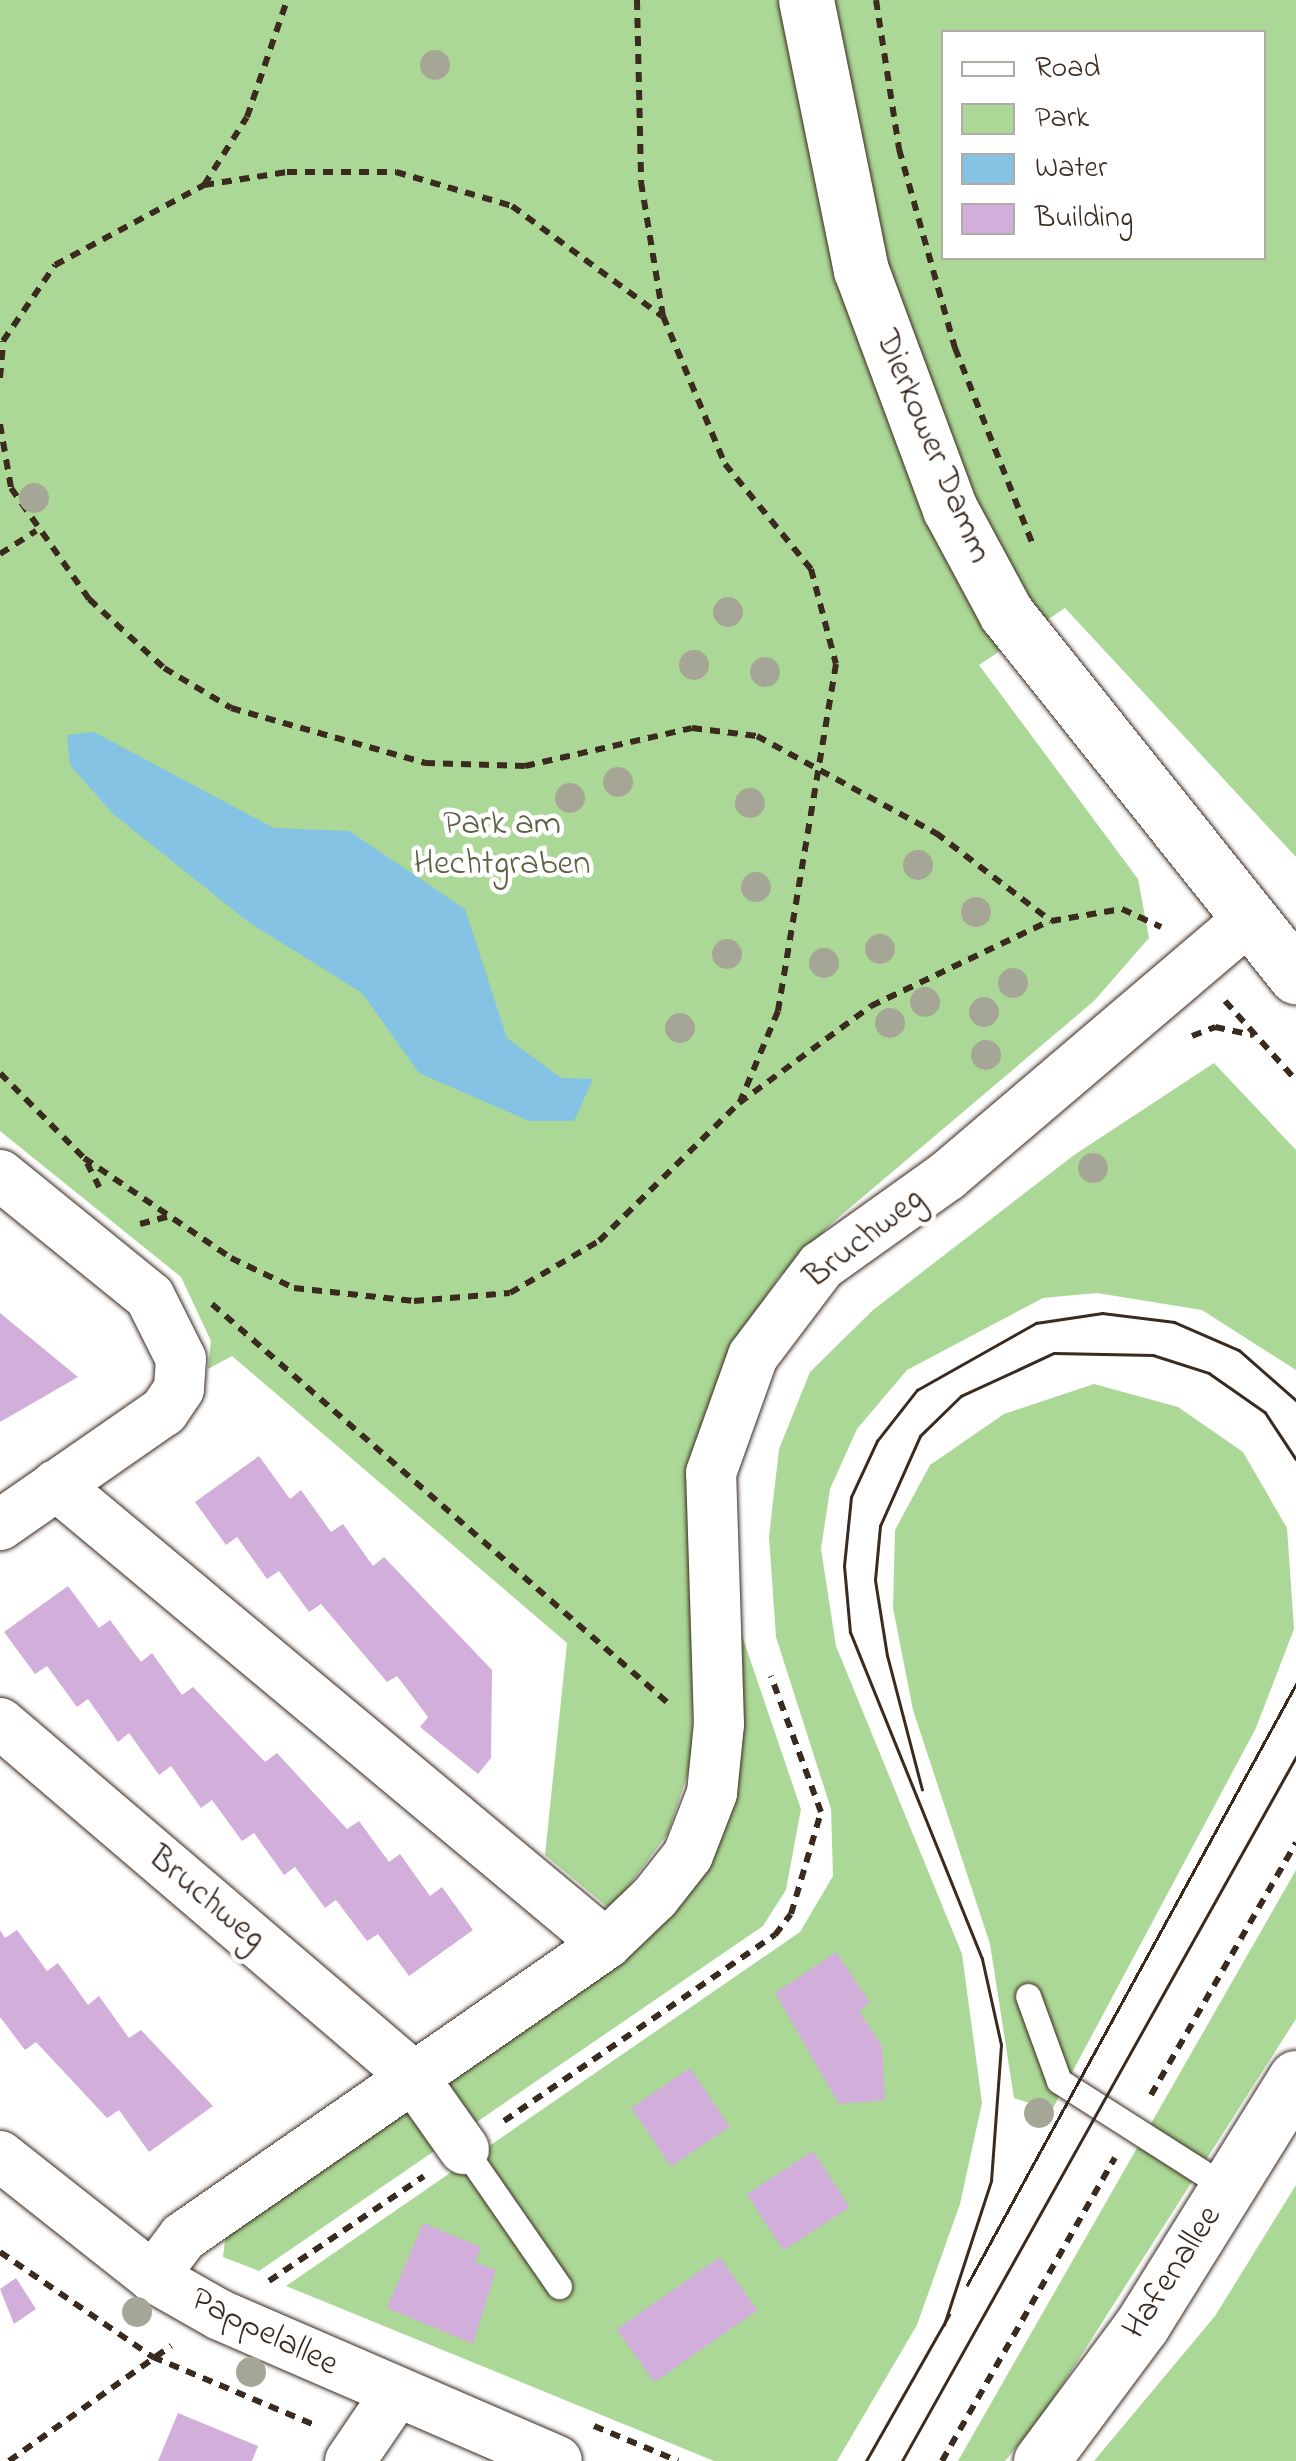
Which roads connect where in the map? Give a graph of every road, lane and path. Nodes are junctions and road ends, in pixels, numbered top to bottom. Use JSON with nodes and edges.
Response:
{"nodes":[{"id":1,"x":287,"y":0,"type":"edge"},
{"id":2,"x":637,"y":0,"type":"edge"},
{"id":3,"x":806,"y":0,"type":"edge"},
{"id":4,"x":876,"y":0,"type":"edge"},
{"id":5,"x":204,"y":185,"type":"junction"},
{"id":6,"x":663,"y":316,"type":"junction"},
{"id":7,"x":2,"y":340,"type":"edge"},
{"id":8,"x":0,"y":378,"type":"edge"},
{"id":9,"x":0,"y":424,"type":"edge"},
{"id":10,"x":36,"y":530,"type":"junction"},
{"id":11,"x":0,"y":554,"type":"edge"},
{"id":12,"x":1038,"y":556,"type":"dead end"},
{"id":13,"x":823,"y":769,"type":"junction"},
{"id":14,"x":1050,"y":921,"type":"junction"},
{"id":15,"x":1248,"y":921,"type":"junction"},
{"id":16,"x":1197,"y":968,"type":"junction"},
{"id":17,"x":1296,"y":976,"type":"edge"},
{"id":18,"x":0,"y":1073,"type":"edge"},
{"id":19,"x":1296,"y":1080,"type":"edge"},
{"id":20,"x":739,"y":1103,"type":"junction"},
{"id":21,"x":0,"y":1175,"type":"edge"},
{"id":22,"x":196,"y":1290,"type":"dead end"},
{"id":23,"x":21,"y":1499,"type":"edge"},
{"id":24,"x":0,"y":1723,"type":"edge"},
{"id":25,"x":719,"y":1747,"type":"junction"},
{"id":26,"x":606,"y":1944,"type":"junction"},
{"id":27,"x":1028,"y":1996,"type":"dead end"},
{"id":28,"x":411,"y":2074,"type":"junction"},
{"id":29,"x":1296,"y":2078,"type":"edge"},
{"id":30,"x":464,"y":2148,"type":"joint"},
{"id":31,"x":0,"y":2156,"type":"edge"},
{"id":32,"x":1228,"y":2188,"type":"junction"},
{"id":33,"x":0,"y":2252,"type":"edge"},
{"id":34,"x":153,"y":2277,"type":"junction"},
{"id":35,"x":559,"y":2286,"type":"dead end"},
{"id":36,"x":154,"y":2357,"type":"junction"},
{"id":37,"x":395,"y":2395,"type":"junction"},
{"id":38,"x":355,"y":2453,"type":"edge"},
{"id":39,"x":8,"y":2461,"type":"edge"},
{"id":40,"x":557,"y":2461,"type":"edge"},
{"id":41,"x":1041,"y":2461,"type":"edge"}],
"edges":[{"from":1,"to":5,"type":"path"},
{"from":2,"to":6,"type":"path"},
{"from":3,"to":15,"type":"street","name":"Dierkower Damm"},
{"from":4,"to":12,"type":"path"},
{"from":5,"to":6,"type":"path"},
{"from":5,"to":7,"type":"path"},
{"from":6,"to":13,"type":"path"},
{"from":7,"to":8,"type":"path"},
{"from":9,"to":10,"type":"path"},
{"from":10,"to":11,"type":"path"},
{"from":10,"to":13,"type":"path"},
{"from":13,"to":14,"type":"path"},
{"from":13,"to":20,"type":"path"},
{"from":14,"to":16,"type":"path"},
{"from":14,"to":20,"type":"path"},
{"from":15,"to":16,"type":"street","name":"Bruchweg"},
{"from":15,"to":17,"type":"street","name":"Dierkower Damm"},
{"from":16,"to":19,"type":"path"},
{"from":16,"to":25,"type":"street","name":"Bruchweg"},
{"from":18,"to":20,"type":"path"},
{"from":21,"to":23,"type":"street"},
{"from":22,"to":25,"type":"path"},
{"from":23,"to":26,"type":"street"},
{"from":24,"to":28,"type":"street","name":"Bruchweg"},
{"from":25,"to":26,"type":"street","name":"Bruchweg"},
{"from":26,"to":28,"type":"street","name":"Bruchweg"},
{"from":27,"to":32,"type":"lane"},
{"from":28,"to":30,"type":"street","name":"Bruchweg"},
{"from":28,"to":34,"type":"street","name":"Bruchweg"},
{"from":29,"to":32,"type":"street","name":"Hafenallee"},
{"from":30,"to":35,"type":"lane"},
{"from":31,"to":34,"type":"street","name":"Pappelallee"},
{"from":32,"to":41,"type":"street","name":"Hafenallee"},
{"from":33,"to":36,"type":"path"},
{"from":34,"to":37,"type":"street","name":"Pappelallee"},
{"from":36,"to":38,"type":"path"},
{"from":36,"to":39,"type":"path"},
{"from":37,"to":38,"type":"street"},
{"from":37,"to":40,"type":"street","name":"Pappelallee"}]}
